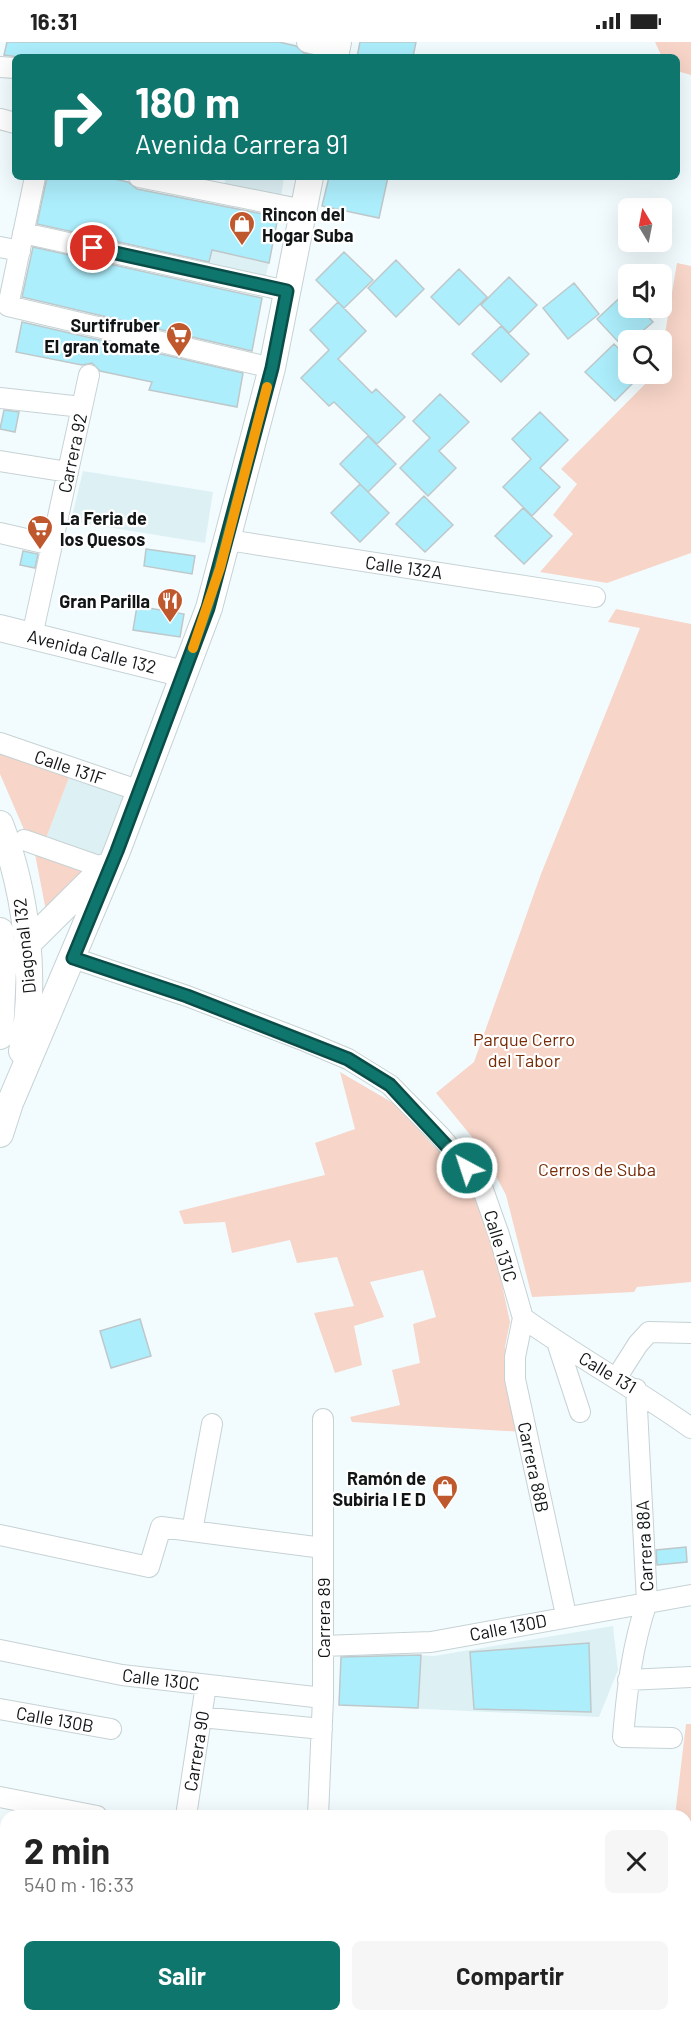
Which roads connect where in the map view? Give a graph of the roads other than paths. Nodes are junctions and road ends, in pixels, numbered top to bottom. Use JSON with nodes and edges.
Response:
{"nodes":[{"id":1,"x":307,"y":42,"type":"edge"},
{"id":2,"x":336,"y":49,"type":"edge"},
{"id":3,"x":34,"y":180,"type":"edge"},
{"id":4,"x":154,"y":180,"type":"edge"},
{"id":5,"x":309,"y":180,"type":"edge"},
{"id":6,"x":304,"y":210,"type":"junction"},
{"id":7,"x":22,"y":242,"type":"junction"},
{"id":8,"x":0,"y":247,"type":"edge"},
{"id":9,"x":287,"y":291,"type":"junction"},
{"id":10,"x":272,"y":368,"type":"junction"},
{"id":11,"x":89,"y":375,"type":"dead end"},
{"id":12,"x":0,"y":398,"type":"edge"},
{"id":13,"x":82,"y":407,"type":"junction"},
{"id":14,"x":0,"y":461,"type":"edge"},
{"id":15,"x":68,"y":472,"type":"junction"},
{"id":16,"x":0,"y":533,"type":"edge"},
{"id":17,"x":228,"y":540,"type":"junction"},
{"id":18,"x":52,"y":545,"type":"junction"},
{"id":19,"x":588,"y":597,"type":"dead end"},
{"id":20,"x":0,"y":628,"type":"edge"},
{"id":21,"x":32,"y":636,"type":"junction"},
{"id":22,"x":184,"y":674,"type":"junction"},
{"id":23,"x":0,"y":743,"type":"edge"},
{"id":24,"x":140,"y":791,"type":"junction"},
{"id":25,"x":0,"y":824,"type":"edge"},
{"id":26,"x":24,"y":840,"type":"dead end"},
{"id":27,"x":110,"y":859,"type":"junction"},
{"id":28,"x":0,"y":931,"type":"edge"},
{"id":29,"x":27,"y":945,"type":"junction"},
{"id":30,"x":73,"y":958,"type":"junction"},
{"id":31,"x":3,"y":968,"type":"junction"},
{"id":32,"x":0,"y":1036,"type":"edge"},
{"id":33,"x":10,"y":1103,"type":"junction"},
{"id":34,"x":0,"y":1134,"type":"edge"},
{"id":35,"x":523,"y":1318,"type":"junction"},
{"id":36,"x":691,"y":1333,"type":"edge"},
{"id":37,"x":557,"y":1342,"type":"junction"},
{"id":38,"x":617,"y":1377,"type":"junction"},
{"id":39,"x":636,"y":1389,"type":"junction"},
{"id":40,"x":580,"y":1412,"type":"dead end"},
{"id":41,"x":323,"y":1419,"type":"dead end"},
{"id":42,"x":212,"y":1424,"type":"dead end"},
{"id":43,"x":691,"y":1428,"type":"edge"},
{"id":44,"x":192,"y":1531,"type":"junction"},
{"id":45,"x":0,"y":1535,"type":"edge"},
{"id":46,"x":323,"y":1548,"type":"junction"},
{"id":47,"x":691,"y":1594,"type":"edge"},
{"id":48,"x":647,"y":1602,"type":"junction"},
{"id":49,"x":566,"y":1615,"type":"junction"},
{"id":50,"x":323,"y":1646,"type":"junction"},
{"id":51,"x":0,"y":1650,"type":"edge"},
{"id":52,"x":691,"y":1677,"type":"edge"},
{"id":53,"x":628,"y":1680,"type":"junction"},
{"id":54,"x":206,"y":1685,"type":"junction"},
{"id":55,"x":324,"y":1698,"type":"junction"},
{"id":56,"x":0,"y":1710,"type":"edge"},
{"id":57,"x":201,"y":1717,"type":"junction"},
{"id":58,"x":322,"y":1729,"type":"junction"},
{"id":59,"x":111,"y":1730,"type":"dead end"},
{"id":60,"x":672,"y":1738,"type":"dead end"},
{"id":61,"x":0,"y":1797,"type":"edge"},
{"id":62,"x":66,"y":1810,"type":"edge"},
{"id":63,"x":187,"y":1810,"type":"edge"},
{"id":64,"x":318,"y":1810,"type":"edge"}],
"edges":[{"from":1,"to":2,"type":"street"},
{"from":3,"to":7,"type":"street"},
{"from":4,"to":6,"type":"street"},
{"from":5,"to":6,"type":"main road"},
{"from":6,"to":9,"type":"main road"},
{"from":7,"to":8,"type":"street"},
{"from":7,"to":9,"type":"street"},
{"from":7,"to":10,"type":"street"},
{"from":9,"to":10,"type":"main road"},
{"from":10,"to":17,"type":"main road"},
{"from":11,"to":13,"type":"street","name":"Carrera 92"},
{"from":12,"to":13,"type":"street"},
{"from":13,"to":15,"type":"street","name":"Carrera 92"},
{"from":14,"to":15,"type":"street"},
{"from":15,"to":18,"type":"street","name":"Carrera 92"},
{"from":16,"to":18,"type":"street"},
{"from":17,"to":19,"type":"street","name":"Calle 132A"},
{"from":17,"to":22,"type":"main road"},
{"from":18,"to":21,"type":"street","name":"Carrera 92"},
{"from":20,"to":21,"type":"main road","name":"Avenida Calle 132"},
{"from":21,"to":22,"type":"main road","name":"Avenida Calle 132"},
{"from":22,"to":24,"type":"main road"},
{"from":23,"to":24,"type":"street","name":"Calle 131F"},
{"from":24,"to":27,"type":"main road"},
{"from":25,"to":29,"type":"main road","name":"Diagonal 132"},
{"from":26,"to":27,"type":"street"},
{"from":27,"to":29,"type":"main road"},
{"from":27,"to":30,"type":"main road"},
{"from":28,"to":31,"type":"main road","name":"Diagonal 132"},
{"from":29,"to":31,"type":"main road"},
{"from":29,"to":33,"type":"main road","name":"Diagonal 132"},
{"from":30,"to":33,"type":"main road"},
{"from":30,"to":35,"type":"street","name":"Calle 131C"},
{"from":31,"to":32,"type":"main road","name":"Diagonal 132"},
{"from":33,"to":34,"type":"main road"},
{"from":35,"to":37,"type":"street","name":"Calle 131"},
{"from":35,"to":49,"type":"street","name":"Carrera 88B"},
{"from":36,"to":38,"type":"street"},
{"from":37,"to":38,"type":"street","name":"Calle 131"},
{"from":37,"to":40,"type":"street"},
{"from":38,"to":39,"type":"street","name":"Calle 131"},
{"from":39,"to":43,"type":"street","name":"Calle 131"},
{"from":39,"to":48,"type":"street","name":"Carrera 88A"},
{"from":41,"to":46,"type":"street","name":"Carrera 89"},
{"from":42,"to":44,"type":"street"},
{"from":44,"to":45,"type":"street"},
{"from":44,"to":46,"type":"street"},
{"from":46,"to":50,"type":"street","name":"Carrera 89"},
{"from":47,"to":48,"type":"street","name":"Calle 130D"},
{"from":48,"to":49,"type":"street","name":"Calle 130D"},
{"from":48,"to":53,"type":"street","name":"Carrera 88A"},
{"from":49,"to":50,"type":"street","name":"Calle 130D"},
{"from":50,"to":55,"type":"street","name":"Carrera 89"},
{"from":51,"to":54,"type":"street","name":"Calle 130C"},
{"from":52,"to":53,"type":"street"},
{"from":53,"to":60,"type":"street","name":"Carrera 88A"},
{"from":54,"to":55,"type":"street","name":"Calle 130C"},
{"from":54,"to":57,"type":"street","name":"Carrera 90"},
{"from":55,"to":58,"type":"street","name":"Carrera 89"},
{"from":56,"to":59,"type":"street","name":"Calle 130B"},
{"from":57,"to":58,"type":"street"},
{"from":57,"to":63,"type":"street","name":"Carrera 90"},
{"from":58,"to":64,"type":"street","name":"Carrera 89"},
{"from":61,"to":62,"type":"street"}]}
